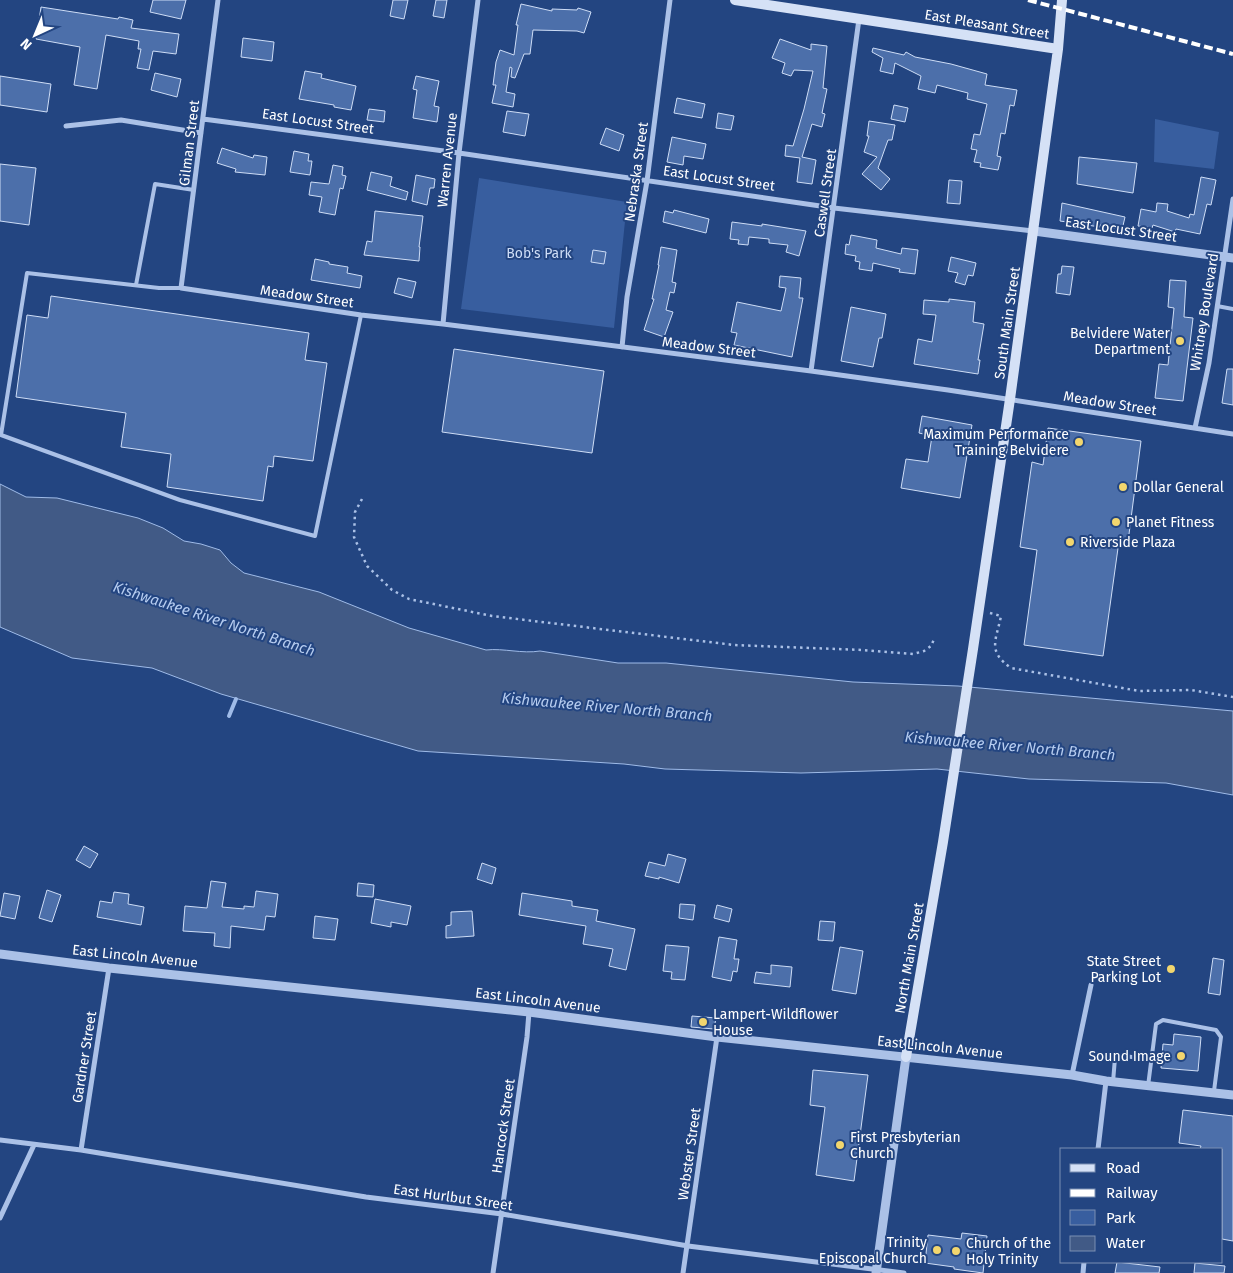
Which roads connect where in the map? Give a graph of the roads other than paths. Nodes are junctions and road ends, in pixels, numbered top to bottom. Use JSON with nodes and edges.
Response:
{"nodes":[{"id":1,"x":218,"y":0,"type":"edge"},
{"id":2,"x":478,"y":0,"type":"edge"},
{"id":3,"x":670,"y":0,"type":"edge"},
{"id":4,"x":735,"y":0,"type":"edge"},
{"id":5,"x":1062,"y":0,"type":"edge"},
{"id":6,"x":860,"y":18,"type":"junction"},
{"id":7,"x":1058,"y":49,"type":"junction"},
{"id":8,"x":203,"y":119,"type":"junction"},
{"id":9,"x":66,"y":126,"type":"dead end"},
{"id":10,"x":201,"y":133,"type":"junction"},
{"id":11,"x":459,"y":153,"type":"junction"},
{"id":12,"x":647,"y":181,"type":"junction"},
{"id":13,"x":194,"y":190,"type":"junction"},
{"id":14,"x":1233,"y":199,"type":"edge"},
{"id":15,"x":834,"y":208,"type":"junction"},
{"id":16,"x":1034,"y":231,"type":"junction"},
{"id":17,"x":1229,"y":257,"type":"edge"},
{"id":18,"x":136,"y":285,"type":"junction"},
{"id":19,"x":181,"y":288,"type":"junction"},
{"id":20,"x":1217,"y":306,"type":"junction"},
{"id":21,"x":1233,"y":309,"type":"edge"},
{"id":22,"x":361,"y":315,"type":"junction"},
{"id":23,"x":443,"y":324,"type":"junction"},
{"id":24,"x":622,"y":347,"type":"junction"},
{"id":25,"x":811,"y":371,"type":"junction"},
{"id":26,"x":1010,"y":399,"type":"junction"},
{"id":27,"x":1195,"y":428,"type":"junction"},
{"id":28,"x":1233,"y":434,"type":"edge"},
{"id":29,"x":973,"y":649,"type":"joint"},
{"id":30,"x":0,"y":954,"type":"edge"},
{"id":31,"x":108,"y":968,"type":"junction"},
{"id":32,"x":1091,"y":985,"type":"dead end"},
{"id":33,"x":529,"y":1012,"type":"junction"},
{"id":34,"x":717,"y":1037,"type":"junction"},
{"id":35,"x":906,"y":1057,"type":"junction"},
{"id":36,"x":1152,"y":1060,"type":"junction"},
{"id":37,"x":1072,"y":1075,"type":"junction"},
{"id":38,"x":1109,"y":1081,"type":"junction"},
{"id":39,"x":1148,"y":1086,"type":"junction"},
{"id":40,"x":1214,"y":1093,"type":"junction"},
{"id":41,"x":1233,"y":1096,"type":"edge"},
{"id":42,"x":0,"y":1140,"type":"edge"},
{"id":43,"x":34,"y":1145,"type":"junction"},
{"id":44,"x":1098,"y":1148,"type":"edge"},
{"id":45,"x":81,"y":1150,"type":"junction"},
{"id":46,"x":502,"y":1214,"type":"junction"},
{"id":47,"x":0,"y":1218,"type":"edge"},
{"id":48,"x":688,"y":1246,"type":"junction"},
{"id":49,"x":876,"y":1271,"type":"edge"},
{"id":50,"x":493,"y":1273,"type":"edge"},
{"id":51,"x":684,"y":1273,"type":"edge"},
{"id":52,"x":904,"y":1273,"type":"edge"}],
"edges":[{"from":1,"to":8,"type":"street","name":"Gilman Street"},
{"from":2,"to":11,"type":"street","name":"Warren Avenue"},
{"from":3,"to":12,"type":"street","name":"Nebraska Street"},
{"from":4,"to":6,"type":"main road","name":"East Pleasant Street"},
{"from":5,"to":7,"type":"main road","name":"South Main Street"},
{"from":6,"to":7,"type":"main road","name":"East Pleasant Street"},
{"from":6,"to":15,"type":"street","name":"Caswell Street"},
{"from":7,"to":16,"type":"main road","name":"South Main Street"},
{"from":8,"to":10,"type":"street","name":"Gilman Street"},
{"from":8,"to":11,"type":"street","name":"East Locust Street"},
{"from":9,"to":10,"type":"street"},
{"from":10,"to":13,"type":"street","name":"Gilman Street"},
{"from":11,"to":12,"type":"street","name":"East Locust Street"},
{"from":11,"to":23,"type":"street","name":"Warren Avenue"},
{"from":12,"to":15,"type":"street","name":"East Locust Street"},
{"from":12,"to":24,"type":"street","name":"Nebraska Street"},
{"from":13,"to":18,"type":"lane"},
{"from":13,"to":19,"type":"street","name":"Gilman Street"},
{"from":14,"to":17,"type":"street","name":"Whitney Boulevard"},
{"from":15,"to":16,"type":"street","name":"East Locust Street"},
{"from":15,"to":25,"type":"street","name":"Caswell Street"},
{"from":16,"to":17,"type":"street","name":"East Locust Street"},
{"from":16,"to":26,"type":"main road","name":"South Main Street"},
{"from":17,"to":20,"type":"street","name":"Whitney Boulevard"},
{"from":18,"to":19,"type":"lane"},
{"from":18,"to":22,"type":"lane"},
{"from":19,"to":22,"type":"street","name":"Meadow Street"},
{"from":20,"to":21,"type":"lane"},
{"from":20,"to":27,"type":"street","name":"Whitney Boulevard"},
{"from":22,"to":23,"type":"street","name":"Meadow Street"},
{"from":23,"to":24,"type":"street","name":"Meadow Street"},
{"from":24,"to":25,"type":"street","name":"Meadow Street"},
{"from":25,"to":26,"type":"street","name":"Meadow Street"},
{"from":26,"to":27,"type":"street","name":"Meadow Street"},
{"from":26,"to":29,"type":"main road","name":"South Main Street"},
{"from":27,"to":28,"type":"street","name":"Meadow Street"},
{"from":29,"to":35,"type":"main road","name":"North Main Street"},
{"from":30,"to":31,"type":"street","name":"East Lincoln Avenue"},
{"from":31,"to":33,"type":"street","name":"East Lincoln Avenue"},
{"from":31,"to":45,"type":"street","name":"Gardner Street"},
{"from":32,"to":37,"type":"street"},
{"from":33,"to":34,"type":"street","name":"East Lincoln Avenue"},
{"from":33,"to":46,"type":"street","name":"Hancock Street"},
{"from":34,"to":35,"type":"street","name":"East Lincoln Avenue"},
{"from":34,"to":48,"type":"street","name":"Webster Street"},
{"from":35,"to":37,"type":"street","name":"East Lincoln Avenue"},
{"from":35,"to":49,"type":"street","name":"North Main Street"},
{"from":36,"to":38,"type":"lane"},
{"from":36,"to":39,"type":"lane"},
{"from":36,"to":40,"type":"lane"},
{"from":37,"to":38,"type":"street","name":"East Lincoln Avenue"},
{"from":38,"to":39,"type":"street","name":"East Lincoln Avenue"},
{"from":38,"to":44,"type":"street"},
{"from":39,"to":40,"type":"street","name":"East Lincoln Avenue"},
{"from":40,"to":41,"type":"street","name":"East Lincoln Avenue"},
{"from":42,"to":43,"type":"street","name":"East Hurlbut Street"},
{"from":43,"to":45,"type":"street","name":"East Hurlbut Street"},
{"from":43,"to":47,"type":"street"},
{"from":45,"to":46,"type":"street","name":"East Hurlbut Street"},
{"from":46,"to":48,"type":"street","name":"East Hurlbut Street"},
{"from":46,"to":50,"type":"street","name":"Hancock Street"},
{"from":48,"to":49,"type":"street","name":"East Hurlbut Street"},
{"from":48,"to":51,"type":"street","name":"Webster Street"},
{"from":49,"to":52,"type":"street","name":"East Hurlbut Street"}]}
